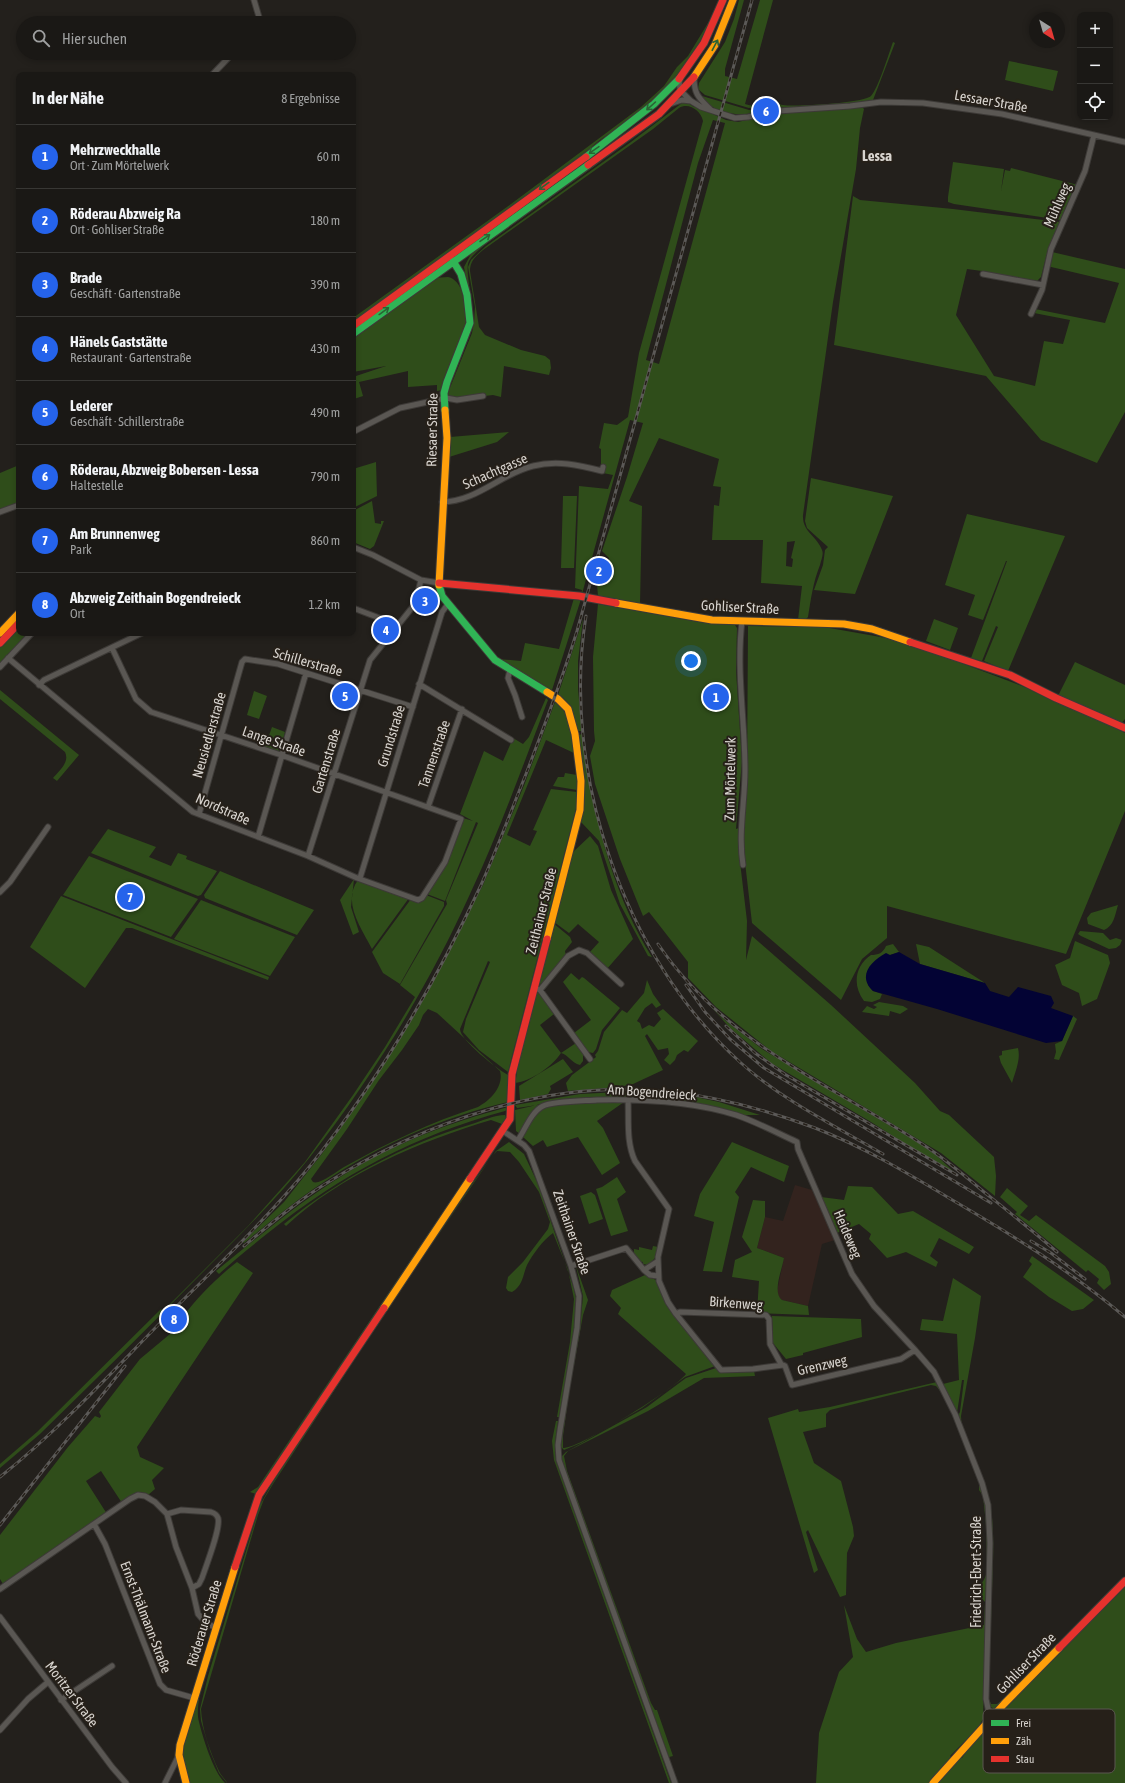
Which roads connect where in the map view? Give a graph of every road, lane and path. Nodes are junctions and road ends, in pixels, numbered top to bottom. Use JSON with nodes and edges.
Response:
{"nodes":[{"id":1,"x":254,"y":0,"type":"edge"},
{"id":2,"x":723,"y":0,"type":"edge"},
{"id":3,"x":733,"y":0,"type":"edge"},
{"id":4,"x":259,"y":16,"type":"edge"},
{"id":5,"x":226,"y":60,"type":"edge"},
{"id":6,"x":215,"y":72,"type":"edge"},
{"id":7,"x":694,"y":77,"type":"junction"},
{"id":8,"x":679,"y":79,"type":"junction"},
{"id":9,"x":682,"y":92,"type":"junction"},
{"id":10,"x":691,"y":101,"type":"junction"},
{"id":11,"x":670,"y":104,"type":"junction"},
{"id":12,"x":712,"y":110,"type":"junction"},
{"id":13,"x":1094,"y":135,"type":"junction"},
{"id":14,"x":1125,"y":142,"type":"edge"},
{"id":15,"x":458,"y":249,"type":"junction"},
{"id":16,"x":453,"y":261,"type":"junction"},
{"id":17,"x":983,"y":274,"type":"dead end"},
{"id":18,"x":1043,"y":285,"type":"junction"},
{"id":19,"x":1032,"y":314,"type":"dead end"},
{"id":20,"x":356,"y":324,"type":"edge"},
{"id":21,"x":356,"y":332,"type":"edge"},
{"id":22,"x":483,"y":396,"type":"dead end"},
{"id":23,"x":443,"y":398,"type":"junction"},
{"id":24,"x":356,"y":430,"type":"edge"},
{"id":25,"x":603,"y":467,"type":"dead end"},
{"id":26,"x":442,"y":502,"type":"junction"},
{"id":27,"x":16,"y":506,"type":"edge"},
{"id":28,"x":0,"y":512,"type":"edge"},
{"id":29,"x":356,"y":548,"type":"edge"},
{"id":30,"x":421,"y":580,"type":"junction"},
{"id":31,"x":439,"y":583,"type":"junction"},
{"id":32,"x":448,"y":604,"type":"junction"},
{"id":33,"x":356,"y":609,"type":"edge"},
{"id":34,"x":16,"y":616,"type":"edge"},
{"id":35,"x":742,"y":621,"type":"junction"},
{"id":36,"x":398,"y":625,"type":"junction"},
{"id":37,"x":16,"y":626,"type":"edge"},
{"id":38,"x":0,"y":633,"type":"edge"},
{"id":39,"x":29,"y":636,"type":"edge"},
{"id":40,"x":136,"y":636,"type":"edge"},
{"id":41,"x":0,"y":643,"type":"edge"},
{"id":42,"x":112,"y":648,"type":"junction"},
{"id":43,"x":8,"y":658,"type":"junction"},
{"id":44,"x":242,"y":662,"type":"joint"},
{"id":45,"x":0,"y":667,"type":"edge"},
{"id":46,"x":510,"y":670,"type":"junction"},
{"id":47,"x":306,"y":673,"type":"junction"},
{"id":48,"x":419,"y":684,"type":"junction"},
{"id":49,"x":39,"y":685,"type":"junction"},
{"id":50,"x":360,"y":690,"type":"junction"},
{"id":51,"x":413,"y":707,"type":"junction"},
{"id":52,"x":462,"y":709,"type":"junction"},
{"id":53,"x":522,"y":717,"type":"dead end"},
{"id":54,"x":1125,"y":728,"type":"edge"},
{"id":55,"x":222,"y":735,"type":"junction"},
{"id":56,"x":511,"y":740,"type":"dead end"},
{"id":57,"x":281,"y":755,"type":"junction"},
{"id":58,"x":335,"y":774,"type":"junction"},
{"id":59,"x":386,"y":792,"type":"junction"},
{"id":60,"x":428,"y":807,"type":"junction"},
{"id":61,"x":199,"y":814,"type":"junction"},
{"id":62,"x":48,"y":827,"type":"dead end"},
{"id":63,"x":258,"y":837,"type":"junction"},
{"id":64,"x":308,"y":856,"type":"junction"},
{"id":65,"x":743,"y":864,"type":"dead end"},
{"id":66,"x":360,"y":878,"type":"junction"},
{"id":67,"x":0,"y":892,"type":"edge"},
{"id":68,"x":420,"y":900,"type":"joint"},
{"id":69,"x":621,"y":984,"type":"dead end"},
{"id":70,"x":537,"y":989,"type":"junction"},
{"id":71,"x":590,"y":1059,"type":"dead end"},
{"id":72,"x":628,"y":1100,"type":"junction"},
{"id":73,"x":502,"y":1131,"type":"junction"},
{"id":74,"x":518,"y":1140,"type":"junction"},
{"id":75,"x":797,"y":1142,"type":"joint"},
{"id":76,"x":469,"y":1180,"type":"joint"},
{"id":77,"x":658,"y":1261,"type":"junction"},
{"id":78,"x":571,"y":1266,"type":"junction"},
{"id":79,"x":644,"y":1270,"type":"junction"},
{"id":80,"x":658,"y":1276,"type":"junction"},
{"id":81,"x":676,"y":1314,"type":"junction"},
{"id":82,"x":897,"y":1331,"type":"joint"},
{"id":83,"x":916,"y":1350,"type":"junction"},
{"id":84,"x":781,"y":1364,"type":"junction"},
{"id":85,"x":167,"y":1514,"type":"junction"},
{"id":86,"x":94,"y":1524,"type":"junction"},
{"id":87,"x":1125,"y":1581,"type":"edge"},
{"id":88,"x":0,"y":1588,"type":"edge"},
{"id":89,"x":192,"y":1588,"type":"junction"},
{"id":90,"x":0,"y":1617,"type":"edge"},
{"id":91,"x":216,"y":1628,"type":"junction"},
{"id":92,"x":112,"y":1666,"type":"dead end"},
{"id":93,"x":48,"y":1682,"type":"junction"},
{"id":94,"x":194,"y":1698,"type":"junction"},
{"id":95,"x":61,"y":1700,"type":"junction"},
{"id":96,"x":988,"y":1709,"type":"edge"},
{"id":97,"x":1000,"y":1709,"type":"edge"},
{"id":98,"x":983,"y":1727,"type":"edge"},
{"id":99,"x":0,"y":1730,"type":"edge"},
{"id":100,"x":179,"y":1755,"type":"junction"},
{"id":101,"x":126,"y":1783,"type":"edge"},
{"id":102,"x":164,"y":1783,"type":"edge"},
{"id":103,"x":186,"y":1783,"type":"edge"},
{"id":104,"x":674,"y":1783,"type":"edge"},
{"id":105,"x":933,"y":1783,"type":"edge"}],
"edges":[{"from":1,"to":4,"type":"street"},
{"from":2,"to":8,"type":"main road"},
{"from":7,"to":3,"type":"main road","one_way":true},
{"from":5,"to":6,"type":"street"},
{"from":7,"to":9,"type":"main road"},
{"from":7,"to":12,"type":"street"},
{"from":8,"to":9,"type":"street"},
{"from":8,"to":15,"type":"main road","one_way":true},
{"from":9,"to":10,"type":"street"},
{"from":9,"to":11,"type":"main road"},
{"from":10,"to":11,"type":"street"},
{"from":10,"to":12,"type":"street","name":"Lessaer Straße"},
{"from":16,"to":11,"type":"main road","one_way":true},
{"from":12,"to":13,"type":"street","name":"Lessaer Straße"},
{"from":13,"to":14,"type":"street","name":"Lessaer Straße"},
{"from":13,"to":18,"type":"street","name":"Mühlweg"},
{"from":15,"to":16,"type":"main road"},
{"from":15,"to":20,"type":"main road"},
{"from":21,"to":16,"type":"main road","one_way":true},
{"from":16,"to":23,"type":"main road","name":"Riesaer Straße"},
{"from":17,"to":18,"type":"street"},
{"from":18,"to":19,"type":"street","name":"Mühlweg"},
{"from":22,"to":23,"type":"street"},
{"from":23,"to":24,"type":"street"},
{"from":23,"to":26,"type":"main road","name":"Riesaer Straße"},
{"from":25,"to":26,"type":"street","name":"Schachtgasse"},
{"from":26,"to":31,"type":"main road","name":"Riesaer Straße"},
{"from":27,"to":28,"type":"street"},
{"from":29,"to":30,"type":"street"},
{"from":30,"to":31,"type":"street"},
{"from":30,"to":36,"type":"street","name":"Gartenstraße"},
{"from":31,"to":32,"type":"main road"},
{"from":31,"to":35,"type":"main road","name":"Gohliser Straße"},
{"from":32,"to":46,"type":"main road"},
{"from":32,"to":48,"type":"street","name":"Grundstraße"},
{"from":33,"to":36,"type":"street"},
{"from":34,"to":38,"type":"main road"},
{"from":35,"to":54,"type":"main road","name":"Gohliser Straße"},
{"from":35,"to":65,"type":"street","name":"Zum Mörtelwerk"},
{"from":36,"to":50,"type":"street","name":"Gartenstraße"},
{"from":37,"to":41,"type":"main road"},
{"from":39,"to":43,"type":"street"},
{"from":40,"to":42,"type":"street"},
{"from":42,"to":49,"type":"street"},
{"from":42,"to":55,"type":"street","name":"Lange Straße"},
{"from":43,"to":45,"type":"street"},
{"from":43,"to":49,"type":"street","name":"Nordstraße"},
{"from":44,"to":47,"type":"street","name":"Schillerstraße"},
{"from":44,"to":55,"type":"street","name":"Neusiedlerstraße"},
{"from":46,"to":53,"type":"street"},
{"from":46,"to":70,"type":"main road","name":"Zeithainer Straße"},
{"from":47,"to":50,"type":"street","name":"Schillerstraße"},
{"from":47,"to":57,"type":"street"},
{"from":48,"to":51,"type":"street","name":"Grundstraße"},
{"from":48,"to":52,"type":"street"},
{"from":49,"to":61,"type":"street","name":"Nordstraße"},
{"from":50,"to":51,"type":"street","name":"Schillerstraße"},
{"from":50,"to":58,"type":"street","name":"Gartenstraße"},
{"from":51,"to":59,"type":"street","name":"Grundstraße"},
{"from":52,"to":56,"type":"street"},
{"from":52,"to":60,"type":"street","name":"Tannenstraße"},
{"from":55,"to":57,"type":"street","name":"Lange Straße"},
{"from":55,"to":61,"type":"street","name":"Neusiedlerstraße"},
{"from":57,"to":58,"type":"street","name":"Lange Straße"},
{"from":57,"to":63,"type":"street"},
{"from":58,"to":59,"type":"street","name":"Lange Straße"},
{"from":58,"to":64,"type":"street","name":"Gartenstraße"},
{"from":59,"to":60,"type":"street","name":"Lange Straße"},
{"from":59,"to":66,"type":"street","name":"Grundstraße"},
{"from":60,"to":68,"type":"street","name":"Lange Straße"},
{"from":61,"to":63,"type":"street","name":"Nordstraße"},
{"from":62,"to":67,"type":"street"},
{"from":63,"to":64,"type":"street","name":"Nordstraße"},
{"from":64,"to":66,"type":"street","name":"Nordstraße"},
{"from":66,"to":68,"type":"street","name":"Nordstraße"},
{"from":69,"to":70,"type":"street"},
{"from":70,"to":71,"type":"street"},
{"from":70,"to":73,"type":"main road","name":"Zeithainer Straße"},
{"from":72,"to":74,"type":"street","name":"Am Bogendreieck"},
{"from":72,"to":75,"type":"street","name":"Am Bogendreieck"},
{"from":72,"to":77,"type":"street"},
{"from":73,"to":74,"type":"street","name":"Zeithainer Straße"},
{"from":73,"to":76,"type":"main road","name":"Zeithainer Straße"},
{"from":74,"to":78,"type":"street","name":"Zeithainer Straße"},
{"from":75,"to":82,"type":"street","name":"Heideweg"},
{"from":76,"to":91,"type":"main road","name":"Röderauer Straße"},
{"from":77,"to":79,"type":"street"},
{"from":77,"to":80,"type":"street"},
{"from":78,"to":79,"type":"street"},
{"from":78,"to":104,"type":"street","name":"Zeithainer Straße"},
{"from":79,"to":80,"type":"street"},
{"from":80,"to":81,"type":"street"},
{"from":81,"to":84,"type":"street","name":"Grenzweg"},
{"from":81,"to":84,"type":"street","name":"Birkenweg"},
{"from":82,"to":83,"type":"street","name":"Friedrich-Ebert-Straße"},
{"from":83,"to":84,"type":"street","name":"Grenzweg"},
{"from":83,"to":96,"type":"street","name":"Friedrich-Ebert-Straße"},
{"from":85,"to":86,"type":"street"},
{"from":85,"to":89,"type":"street"},
{"from":85,"to":89,"type":"street"},
{"from":86,"to":88,"type":"street"},
{"from":86,"to":94,"type":"street","name":"Ernst-Thälmann-Straße"},
{"from":87,"to":97,"type":"main road","name":"Gohliser Straße"},
{"from":89,"to":91,"type":"street"},
{"from":90,"to":93,"type":"street","name":"Moritzer Straße"},
{"from":91,"to":94,"type":"main road","name":"Röderauer Straße"},
{"from":92,"to":95,"type":"street"},
{"from":93,"to":95,"type":"street","name":"Moritzer Straße"},
{"from":93,"to":99,"type":"street"},
{"from":94,"to":100,"type":"main road","name":"Röderauer Straße"},
{"from":95,"to":101,"type":"street","name":"Moritzer Straße"},
{"from":98,"to":105,"type":"main road","name":"Gohliser Straße"},
{"from":100,"to":102,"type":"street","name":"Röderauer Straße"},
{"from":100,"to":103,"type":"main road","name":"Röderauer Straße"}]}
